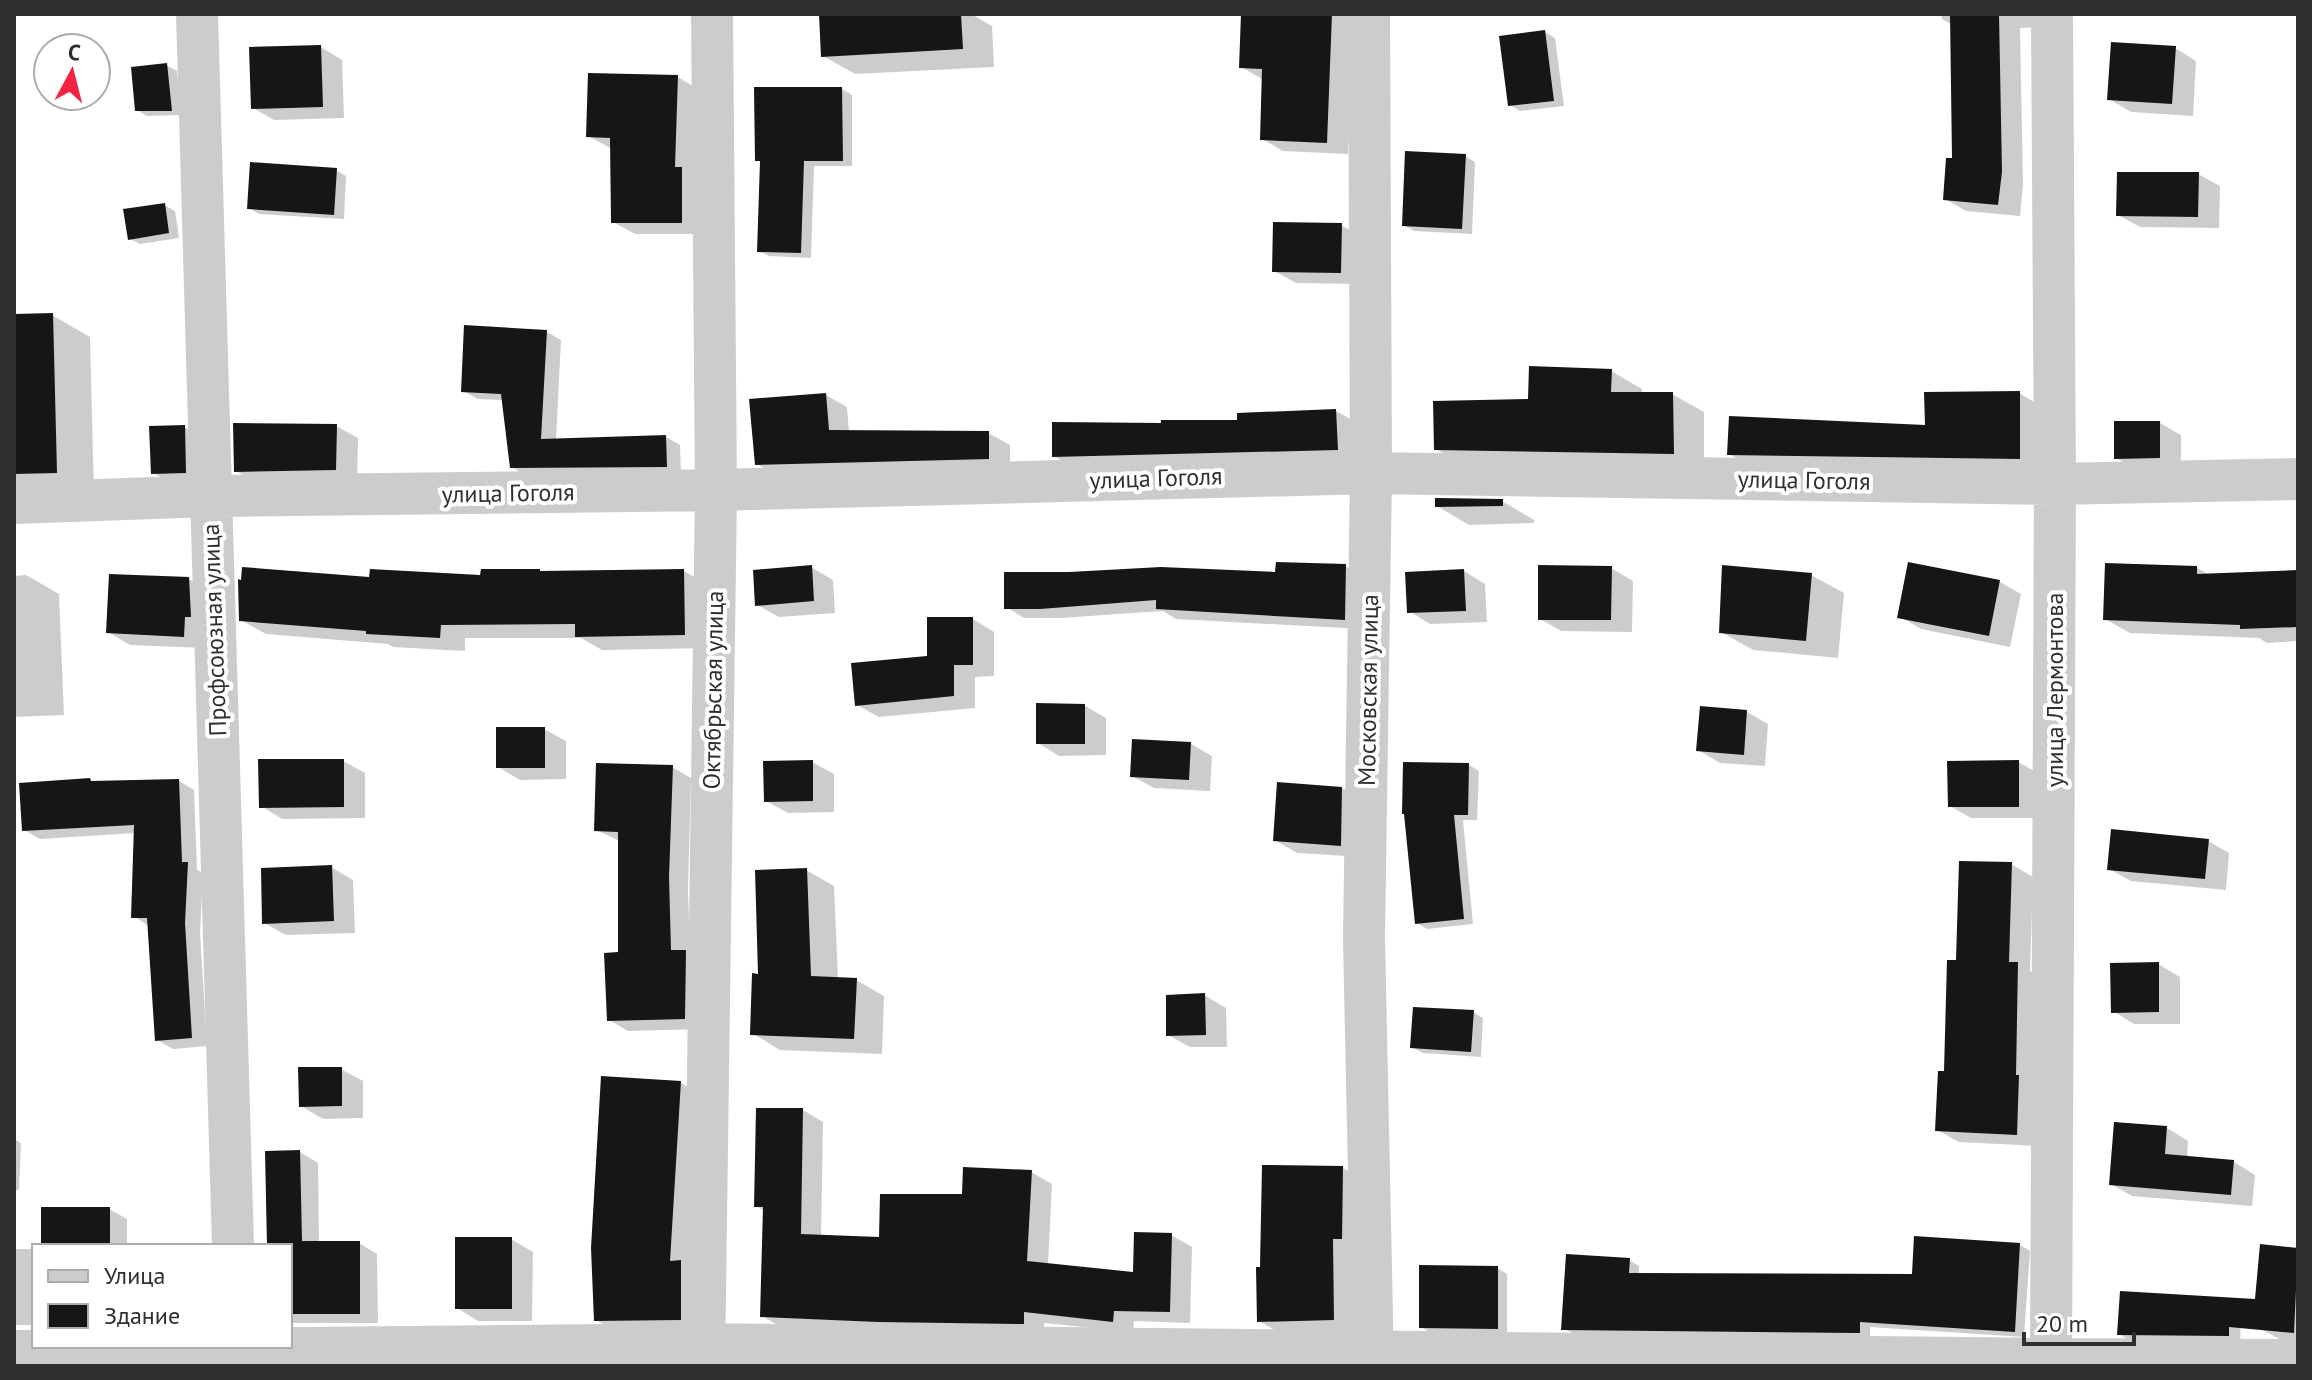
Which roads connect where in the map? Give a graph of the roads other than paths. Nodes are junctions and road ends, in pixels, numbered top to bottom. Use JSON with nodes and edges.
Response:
{"nodes":[{"id":1,"x":197,"y":14,"type":"edge"},
{"id":2,"x":712,"y":14,"type":"edge"},
{"id":3,"x":1369,"y":14,"type":"edge"},
{"id":4,"x":2052,"y":14,"type":"edge"},
{"id":5,"x":1371,"y":473,"type":"junction"},
{"id":6,"x":2298,"y":479,"type":"edge"},
{"id":7,"x":2055,"y":484,"type":"junction"},
{"id":8,"x":716,"y":490,"type":"junction"},
{"id":9,"x":210,"y":496,"type":"junction"},
{"id":10,"x":14,"y":503,"type":"edge"},
{"id":11,"x":233,"y":1244,"type":"edge"},
{"id":12,"x":14,"y":1351,"type":"edge"},
{"id":13,"x":237,"y":1354,"type":"edge"},
{"id":14,"x":704,"y":1355,"type":"edge"},
{"id":15,"x":1373,"y":1359,"type":"edge"},
{"id":16,"x":2298,"y":1360,"type":"edge"},
{"id":17,"x":2050,"y":1362,"type":"edge"}],
"edges":[{"from":1,"to":9,"type":"street","name":"Профсоюзная улица"},
{"from":2,"to":8,"type":"street","name":"Октябрьская улица"},
{"from":3,"to":5,"type":"street","name":"Московская улица"},
{"from":4,"to":7,"type":"street","name":"улица Лермонтова"},
{"from":5,"to":7,"type":"street","name":"улица Гоголя"},
{"from":5,"to":8,"type":"street","name":"улица Гоголя"},
{"from":5,"to":15,"type":"street","name":"Московская улица"},
{"from":6,"to":7,"type":"street","name":"улица Гоголя"},
{"from":7,"to":17,"type":"street","name":"улица Лермонтова"},
{"from":8,"to":9,"type":"street","name":"улица Гоголя"},
{"from":8,"to":14,"type":"street","name":"Октябрьская улица"},
{"from":9,"to":10,"type":"street","name":"улица Гоголя"},
{"from":9,"to":11,"type":"street","name":"Профсоюзная улица"},
{"from":12,"to":13,"type":"street"},
{"from":13,"to":14,"type":"street"},
{"from":14,"to":15,"type":"street"},
{"from":15,"to":17,"type":"street"},
{"from":16,"to":17,"type":"street"}]}
